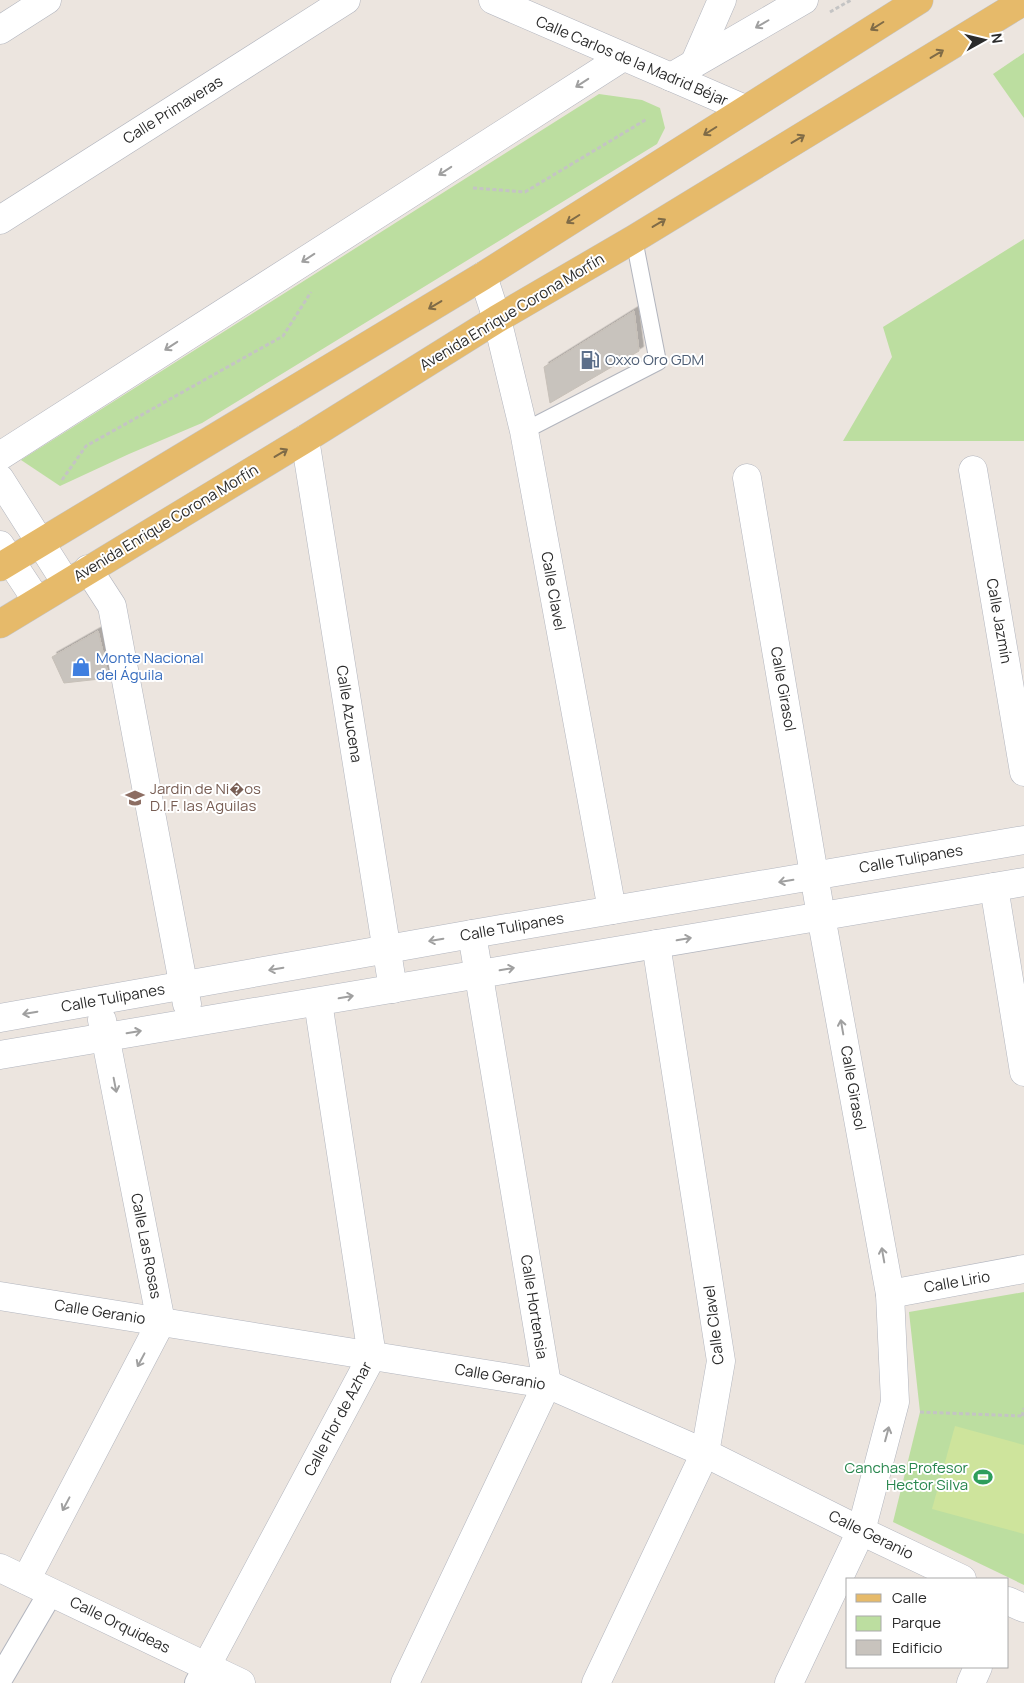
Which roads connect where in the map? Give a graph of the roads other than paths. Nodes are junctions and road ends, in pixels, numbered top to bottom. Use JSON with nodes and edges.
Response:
{"nodes":[{"id":1,"x":47,"y":0,"type":"edge"},
{"id":2,"x":346,"y":0,"type":"edge"},
{"id":3,"x":492,"y":0,"type":"edge"},
{"id":4,"x":722,"y":0,"type":"edge"},
{"id":5,"x":804,"y":0,"type":"edge"},
{"id":6,"x":919,"y":0,"type":"edge"},
{"id":7,"x":1024,"y":1,"type":"edge"},
{"id":8,"x":0,"y":30,"type":"edge"},
{"id":9,"x":623,"y":56,"type":"junction"},
{"id":10,"x":695,"y":62,"type":"junction"},
{"id":11,"x":671,"y":77,"type":"junction"},
{"id":12,"x":745,"y":109,"type":"junction"},
{"id":13,"x":0,"y":220,"type":"edge"},
{"id":14,"x":634,"y":238,"type":"junction"},
{"id":15,"x":482,"y":276,"type":"junction"},
{"id":16,"x":497,"y":319,"type":"junction"},
{"id":17,"x":524,"y":431,"type":"junction"},
{"id":18,"x":305,"y":439,"type":"junction"},
{"id":19,"x":0,"y":456,"type":"edge"},
{"id":20,"x":973,"y":470,"type":"dead end"},
{"id":21,"x":747,"y":478,"type":"dead end"},
{"id":22,"x":0,"y":479,"type":"edge"},
{"id":23,"x":40,"y":543,"type":"junction"},
{"id":24,"x":3,"y":558,"type":"edge"},
{"id":25,"x":77,"y":576,"type":"junction"},
{"id":26,"x":37,"y":601,"type":"junction"},
{"id":27,"x":0,"y":624,"type":"edge"},
{"id":28,"x":1024,"y":772,"type":"edge"},
{"id":29,"x":1024,"y":840,"type":"edge"},
{"id":30,"x":814,"y":876,"type":"junction"},
{"id":31,"x":1024,"y":882,"type":"edge"},
{"id":32,"x":994,"y":887,"type":"junction"},
{"id":33,"x":612,"y":910,"type":"junction"},
{"id":34,"x":821,"y":916,"type":"junction"},
{"id":35,"x":472,"y":934,"type":"junction"},
{"id":36,"x":656,"y":944,"type":"junction"},
{"id":37,"x":386,"y":949,"type":"junction"},
{"id":38,"x":478,"y":974,"type":"junction"},
{"id":39,"x":183,"y":986,"type":"junction"},
{"id":40,"x":392,"y":989,"type":"junction"},
{"id":41,"x":99,"y":1001,"type":"junction"},
{"id":42,"x":318,"y":1002,"type":"junction"},
{"id":43,"x":0,"y":1018,"type":"edge"},
{"id":44,"x":191,"y":1023,"type":"junction"},
{"id":45,"x":105,"y":1037,"type":"junction"},
{"id":46,"x":0,"y":1055,"type":"edge"},
{"id":47,"x":1024,"y":1072,"type":"edge"},
{"id":48,"x":1024,"y":1270,"type":"edge"},
{"id":49,"x":890,"y":1294,"type":"junction"},
{"id":50,"x":0,"y":1296,"type":"edge"},
{"id":51,"x":162,"y":1322,"type":"junction"},
{"id":52,"x":372,"y":1356,"type":"junction"},
{"id":53,"x":547,"y":1384,"type":"junction"},
{"id":54,"x":705,"y":1453,"type":"junction"},
{"id":55,"x":861,"y":1532,"type":"junction"},
{"id":56,"x":0,"y":1568,"type":"edge"},
{"id":57,"x":960,"y":1578,"type":"edge"},
{"id":58,"x":26,"y":1580,"type":"junction"},
{"id":59,"x":51,"y":1592,"type":"junction"},
{"id":60,"x":1009,"y":1601,"type":"edge"},
{"id":61,"x":1024,"y":1608,"type":"edge"},
{"id":62,"x":978,"y":1668,"type":"edge"},
{"id":63,"x":201,"y":1675,"type":"edge"},
{"id":64,"x":0,"y":1679,"type":"edge"},
{"id":65,"x":240,"y":1683,"type":"edge"},
{"id":66,"x":405,"y":1683,"type":"edge"},
{"id":67,"x":596,"y":1683,"type":"edge"},
{"id":68,"x":789,"y":1683,"type":"edge"},
{"id":69,"x":971,"y":1683,"type":"edge"}],
"edges":[{"from":1,"to":8,"type":"street"},
{"from":2,"to":13,"type":"street","name":"Calle Primaveras"},
{"from":3,"to":9,"type":"street","name":"Calle Carlos de la Madrid Béjar"},
{"from":4,"to":10,"type":"street"},
{"from":5,"to":10,"type":"street","one_way":true},
{"from":6,"to":12,"type":"main road","one_way":true},
{"from":14,"to":7,"type":"main road","name":"Avenida Enrique Corona Morfín","one_way":true},
{"from":9,"to":11,"type":"street","name":"Calle Carlos de la Madrid Béjar"},
{"from":9,"to":19,"type":"street","one_way":true},
{"from":10,"to":11,"type":"street"},
{"from":11,"to":12,"type":"street","name":"Calle Carlos de la Madrid Béjar"},
{"from":12,"to":15,"type":"main road","one_way":true},
{"from":14,"to":16,"type":"main road","name":"Avenida Enrique Corona Morfín"},
{"from":14,"to":17,"type":"lane"},
{"from":15,"to":16,"type":"street","name":"Calle Clavel"},
{"from":15,"to":23,"type":"main road","one_way":true},
{"from":16,"to":17,"type":"street","name":"Calle Clavel"},
{"from":16,"to":18,"type":"main road","name":"Avenida Enrique Corona Morfín"},
{"from":17,"to":33,"type":"street","name":"Calle Clavel"},
{"from":25,"to":18,"type":"main road","name":"Avenida Enrique Corona Morfín","one_way":true},
{"from":18,"to":37,"type":"street","name":"Calle Azucena"},
{"from":20,"to":28,"type":"street","name":"Calle Jazmín"},
{"from":21,"to":30,"type":"street","name":"Calle Girasol"},
{"from":22,"to":23,"type":"street"},
{"from":23,"to":24,"type":"main road"},
{"from":23,"to":25,"type":"street"},
{"from":24,"to":26,"type":"street"},
{"from":25,"to":26,"type":"main road","name":"Avenida Enrique Corona Morfín"},
{"from":25,"to":39,"type":"street"},
{"from":26,"to":27,"type":"main road","name":"Avenida Enrique Corona Morfín"},
{"from":29,"to":30,"type":"street","name":"Calle Tulipanes"},
{"from":30,"to":33,"type":"street","name":"Calle Tulipanes","one_way":true},
{"from":30,"to":34,"type":"street","name":"Calle Girasol"},
{"from":31,"to":32,"type":"street"},
{"from":32,"to":34,"type":"street"},
{"from":32,"to":47,"type":"street"},
{"from":33,"to":35,"type":"street","name":"Calle Tulipanes"},
{"from":36,"to":34,"type":"street","one_way":true},
{"from":49,"to":34,"type":"street","name":"Calle Girasol","one_way":true},
{"from":35,"to":37,"type":"street","name":"Calle Tulipanes","one_way":true},
{"from":35,"to":38,"type":"street","name":"Calle Hortensia"},
{"from":38,"to":36,"type":"street","one_way":true},
{"from":36,"to":54,"type":"street","name":"Calle Clavel"},
{"from":37,"to":39,"type":"street","name":"Calle Tulipanes","one_way":true},
{"from":37,"to":40,"type":"street","name":"Calle Azucena"},
{"from":38,"to":40,"type":"street"},
{"from":38,"to":53,"type":"street","name":"Calle Hortensia"},
{"from":39,"to":41,"type":"street","name":"Calle Tulipanes"},
{"from":39,"to":44,"type":"street"},
{"from":42,"to":40,"type":"street","one_way":true},
{"from":41,"to":43,"type":"street","name":"Calle Tulipanes","one_way":true},
{"from":41,"to":45,"type":"street","name":"Calle Las Rosas"},
{"from":42,"to":44,"type":"street"},
{"from":42,"to":52,"type":"street","name":"Calle Flor de Azhar"},
{"from":45,"to":44,"type":"street","one_way":true},
{"from":45,"to":46,"type":"street"},
{"from":45,"to":51,"type":"street","name":"Calle Las Rosas","one_way":true},
{"from":48,"to":49,"type":"street","name":"Calle Lirio"},
{"from":55,"to":49,"type":"street","name":"Calle Girasol","one_way":true},
{"from":50,"to":51,"type":"street","name":"Calle Geranio"},
{"from":51,"to":52,"type":"street","name":"Calle Geranio"},
{"from":51,"to":58,"type":"street","one_way":true},
{"from":52,"to":53,"type":"street","name":"Calle Geranio"},
{"from":52,"to":63,"type":"street","name":"Calle Flor de Azhar"},
{"from":53,"to":54,"type":"street","name":"Calle Geranio"},
{"from":53,"to":66,"type":"street"},
{"from":54,"to":55,"type":"street","name":"Calle Geranio"},
{"from":54,"to":67,"type":"street","name":"Calle Clavel"},
{"from":55,"to":57,"type":"street","name":"Calle Geranio"},
{"from":55,"to":68,"type":"street","name":"Calle Girasol"},
{"from":56,"to":58,"type":"street","name":"Calle Orquideas"},
{"from":58,"to":59,"type":"street","name":"Calle Orquideas"},
{"from":59,"to":63,"type":"street","name":"Calle Orquideas"},
{"from":59,"to":64,"type":"street"},
{"from":60,"to":61,"type":"street"},
{"from":62,"to":69,"type":"street"},
{"from":63,"to":65,"type":"street","name":"Calle Orquideas"}]}
